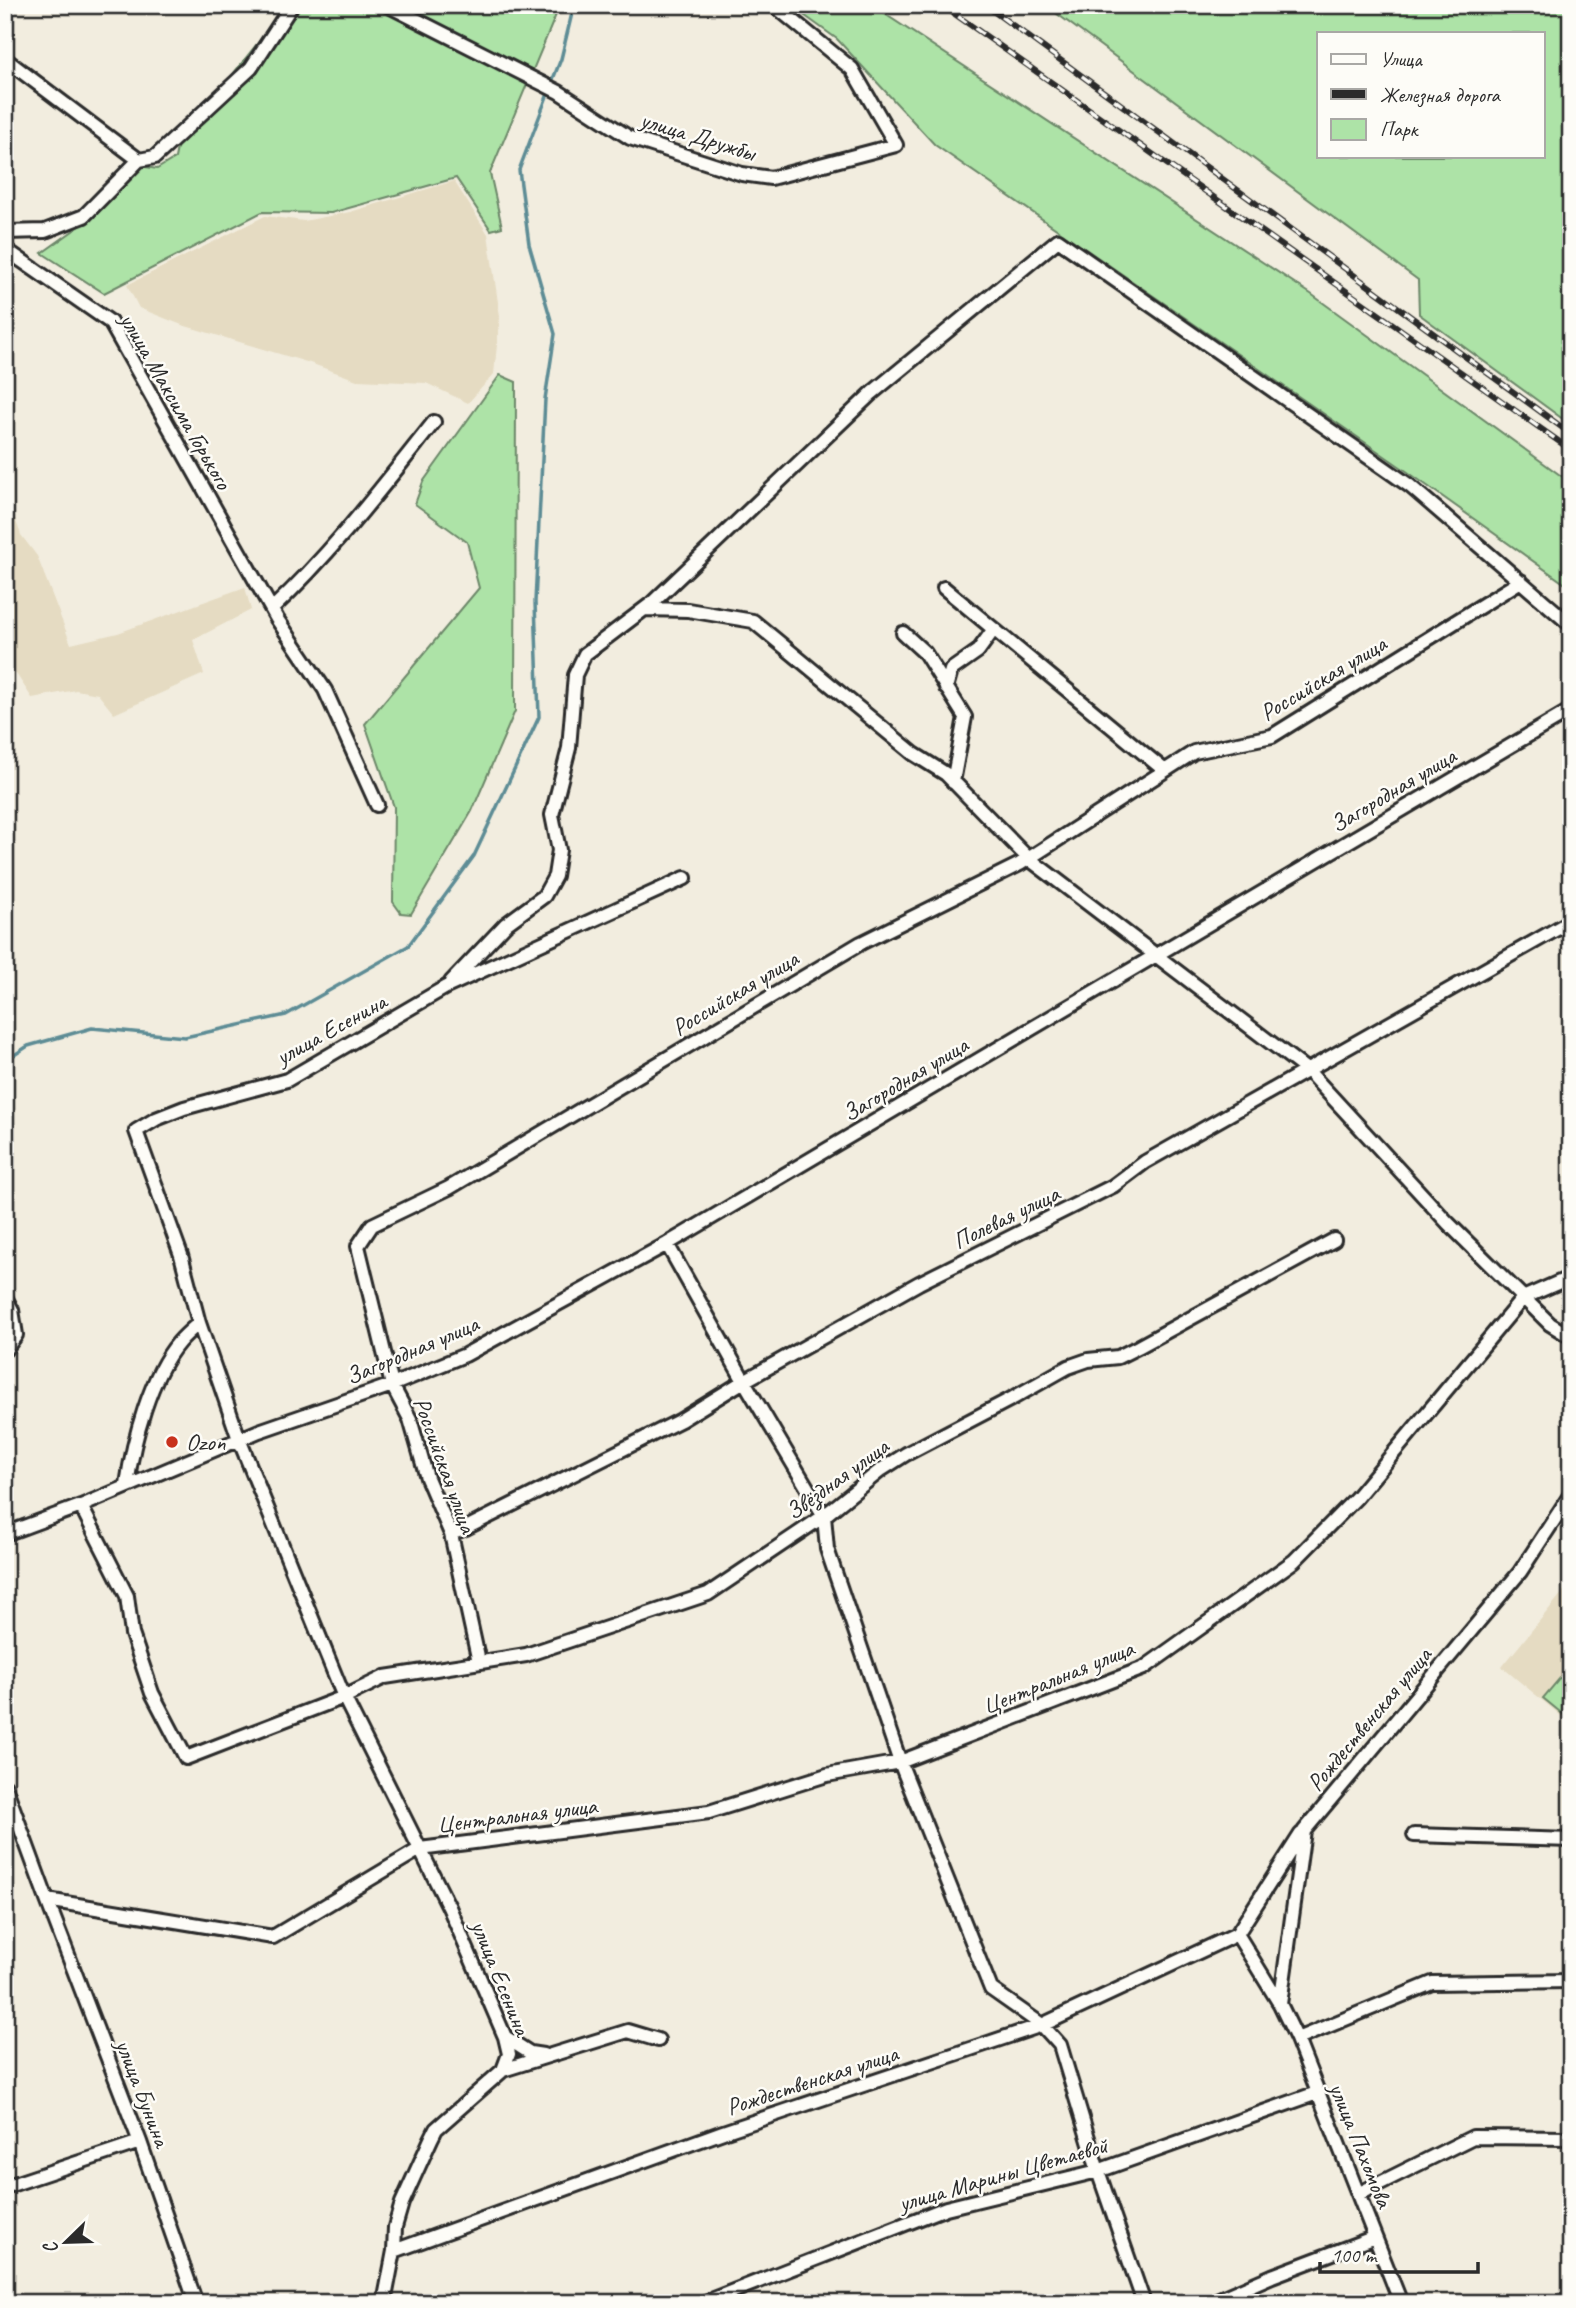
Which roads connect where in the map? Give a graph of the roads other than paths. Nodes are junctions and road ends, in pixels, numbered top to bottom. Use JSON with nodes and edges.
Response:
{"nodes":[{"id":1,"x":292,"y":5,"type":"edge"},
{"id":2,"x":387,"y":5,"type":"edge"},
{"id":3,"x":774,"y":5,"type":"edge"},
{"id":4,"x":5,"y":59,"type":"edge"},
{"id":5,"x":138,"y":160,"type":"junction"},
{"id":6,"x":5,"y":232,"type":"edge"},
{"id":7,"x":5,"y":249,"type":"edge"},
{"id":8,"x":434,"y":422,"type":"dead end"},
{"id":9,"x":1521,"y":582,"type":"junction"},
{"id":10,"x":944,"y":588,"type":"dead end"},
{"id":11,"x":645,"y":609,"type":"junction"},
{"id":12,"x":272,"y":610,"type":"junction"},
{"id":13,"x":1571,"y":625,"type":"edge"},
{"id":14,"x":994,"y":629,"type":"junction"},
{"id":15,"x":903,"y":633,"type":"dead end"},
{"id":16,"x":947,"y":688,"type":"junction"},
{"id":17,"x":1571,"y":710,"type":"edge"},
{"id":18,"x":1164,"y":770,"type":"junction"},
{"id":19,"x":953,"y":782,"type":"junction"},
{"id":20,"x":377,"y":805,"type":"dead end"},
{"id":21,"x":1028,"y":858,"type":"junction"},
{"id":22,"x":685,"y":878,"type":"dead end"},
{"id":23,"x":1571,"y":921,"type":"edge"},
{"id":24,"x":1155,"y":955,"type":"junction"},
{"id":25,"x":446,"y":987,"type":"junction"},
{"id":26,"x":1308,"y":1071,"type":"junction"},
{"id":27,"x":1334,"y":1240,"type":"dead end"},
{"id":28,"x":667,"y":1244,"type":"junction"},
{"id":29,"x":1571,"y":1278,"type":"edge"},
{"id":30,"x":5,"y":1297,"type":"edge"},
{"id":31,"x":1523,"y":1298,"type":"junction"},
{"id":32,"x":199,"y":1323,"type":"junction"},
{"id":33,"x":1571,"y":1337,"type":"edge"},
{"id":34,"x":5,"y":1350,"type":"edge"},
{"id":35,"x":744,"y":1381,"type":"junction"},
{"id":36,"x":392,"y":1385,"type":"junction"},
{"id":37,"x":239,"y":1439,"type":"junction"},
{"id":38,"x":127,"y":1485,"type":"junction"},
{"id":39,"x":1571,"y":1494,"type":"edge"},
{"id":40,"x":81,"y":1506,"type":"junction"},
{"id":41,"x":824,"y":1516,"type":"junction"},
{"id":42,"x":5,"y":1534,"type":"edge"},
{"id":43,"x":451,"y":1534,"type":"junction"},
{"id":44,"x":480,"y":1662,"type":"junction"},
{"id":45,"x":344,"y":1697,"type":"junction"},
{"id":46,"x":900,"y":1762,"type":"junction"},
{"id":47,"x":5,"y":1786,"type":"edge"},
{"id":48,"x":1304,"y":1831,"type":"junction"},
{"id":49,"x":1415,"y":1835,"type":"dead end"},
{"id":50,"x":1571,"y":1840,"type":"edge"},
{"id":51,"x":420,"y":1849,"type":"junction"},
{"id":52,"x":47,"y":1900,"type":"junction"},
{"id":53,"x":1237,"y":1934,"type":"junction"},
{"id":54,"x":1571,"y":1982,"type":"edge"},
{"id":55,"x":1280,"y":2004,"type":"junction"},
{"id":56,"x":1042,"y":2025,"type":"junction"},
{"id":57,"x":505,"y":2037,"type":"junction"},
{"id":58,"x":1297,"y":2039,"type":"junction"},
{"id":59,"x":658,"y":2040,"type":"dead end"},
{"id":60,"x":550,"y":2056,"type":"junction"},
{"id":61,"x":503,"y":2070,"type":"junction"},
{"id":62,"x":1317,"y":2092,"type":"junction"},
{"id":63,"x":1571,"y":2138,"type":"edge"},
{"id":64,"x":140,"y":2142,"type":"junction"},
{"id":65,"x":1098,"y":2171,"type":"junction"},
{"id":66,"x":5,"y":2187,"type":"edge"},
{"id":67,"x":1358,"y":2194,"type":"junction"},
{"id":68,"x":1375,"y":2237,"type":"junction"},
{"id":69,"x":394,"y":2251,"type":"junction"},
{"id":70,"x":196,"y":2303,"type":"edge"},
{"id":71,"x":384,"y":2303,"type":"edge"},
{"id":72,"x":703,"y":2303,"type":"edge"},
{"id":73,"x":1144,"y":2303,"type":"edge"},
{"id":74,"x":1210,"y":2303,"type":"edge"},
{"id":75,"x":1401,"y":2303,"type":"edge"}],
"edges":[{"from":1,"to":5,"type":"street"},
{"from":2,"to":3,"type":"street","name":"улица Дружбы"},
{"from":4,"to":5,"type":"street"},
{"from":5,"to":6,"type":"street"},
{"from":7,"to":12,"type":"street","name":"улица Максима Горького"},
{"from":8,"to":12,"type":"street"},
{"from":9,"to":11,"type":"street"},
{"from":9,"to":13,"type":"street"},
{"from":9,"to":18,"type":"street","name":"Российская улица"},
{"from":10,"to":14,"type":"street"},
{"from":11,"to":19,"type":"street"},
{"from":11,"to":25,"type":"street"},
{"from":12,"to":20,"type":"street","name":"улица Максима Горького"},
{"from":14,"to":16,"type":"street"},
{"from":14,"to":18,"type":"street"},
{"from":15,"to":16,"type":"street"},
{"from":16,"to":19,"type":"street"},
{"from":17,"to":24,"type":"street","name":"Загородная улица"},
{"from":18,"to":21,"type":"street","name":"Российская улица"},
{"from":19,"to":21,"type":"street"},
{"from":21,"to":24,"type":"street"},
{"from":21,"to":36,"type":"street","name":"Российская улица"},
{"from":22,"to":25,"type":"street","name":"улица Есенина"},
{"from":23,"to":26,"type":"street","name":"Полевая улица"},
{"from":24,"to":26,"type":"street"},
{"from":24,"to":28,"type":"street","name":"Загородная улица"},
{"from":25,"to":32,"type":"street","name":"улица Есенина"},
{"from":26,"to":31,"type":"street"},
{"from":26,"to":35,"type":"street","name":"Полевая улица"},
{"from":27,"to":41,"type":"street","name":"Звёздная улица"},
{"from":28,"to":35,"type":"street"},
{"from":28,"to":36,"type":"street","name":"Загородная улица"},
{"from":29,"to":31,"type":"street","name":"Центральная улица"},
{"from":30,"to":34,"type":"street"},
{"from":31,"to":33,"type":"street"},
{"from":31,"to":46,"type":"street","name":"Центральная улица"},
{"from":32,"to":37,"type":"street","name":"улица Есенина"},
{"from":32,"to":38,"type":"street"},
{"from":35,"to":41,"type":"street"},
{"from":35,"to":43,"type":"street","name":"Полевая улица"},
{"from":36,"to":37,"type":"street","name":"Загородная улица"},
{"from":36,"to":43,"type":"street","name":"Российская улица"},
{"from":37,"to":38,"type":"street"},
{"from":37,"to":45,"type":"street","name":"улица Есенина"},
{"from":38,"to":40,"type":"street"},
{"from":39,"to":48,"type":"street","name":"Рождественская улица"},
{"from":40,"to":42,"type":"street"},
{"from":40,"to":45,"type":"street"},
{"from":41,"to":44,"type":"street","name":"Звёздная улица"},
{"from":41,"to":46,"type":"street"},
{"from":43,"to":44,"type":"street","name":"Российская улица"},
{"from":44,"to":45,"type":"street","name":"Звёздная улица"},
{"from":45,"to":51,"type":"street","name":"улица Есенина"},
{"from":46,"to":51,"type":"street","name":"Центральная улица"},
{"from":46,"to":56,"type":"street"},
{"from":47,"to":52,"type":"street","name":"улица Бунина"},
{"from":48,"to":53,"type":"street","name":"Рождественская улица"},
{"from":48,"to":55,"type":"street"},
{"from":49,"to":50,"type":"street"},
{"from":51,"to":52,"type":"street"},
{"from":51,"to":57,"type":"street","name":"улица Есенина"},
{"from":52,"to":64,"type":"street","name":"улица Бунина"},
{"from":53,"to":55,"type":"street","name":"улица Пахомова"},
{"from":53,"to":56,"type":"street","name":"Рождественская улица"},
{"from":54,"to":58,"type":"street"},
{"from":55,"to":58,"type":"street","name":"улица Пахомова"},
{"from":56,"to":65,"type":"street"},
{"from":56,"to":69,"type":"street","name":"Рождественская улица"},
{"from":57,"to":60,"type":"street"},
{"from":57,"to":61,"type":"street","name":"улица Есенина"},
{"from":58,"to":62,"type":"street","name":"улица Пахомова"},
{"from":59,"to":60,"type":"street"},
{"from":60,"to":61,"type":"street"},
{"from":61,"to":69,"type":"street","name":"улица Есенина"},
{"from":62,"to":65,"type":"street","name":"улица Марины Цветаевой"},
{"from":62,"to":67,"type":"street","name":"улица Пахомова"},
{"from":63,"to":67,"type":"street"},
{"from":64,"to":66,"type":"street"},
{"from":64,"to":70,"type":"street","name":"улица Бунина"},
{"from":65,"to":72,"type":"street","name":"улица Марины Цветаевой"},
{"from":65,"to":73,"type":"street"},
{"from":67,"to":68,"type":"street","name":"улица Пахомова"},
{"from":68,"to":74,"type":"street"},
{"from":68,"to":75,"type":"street","name":"улица Пахомова"},
{"from":69,"to":71,"type":"street","name":"улица Есенина"}]}
